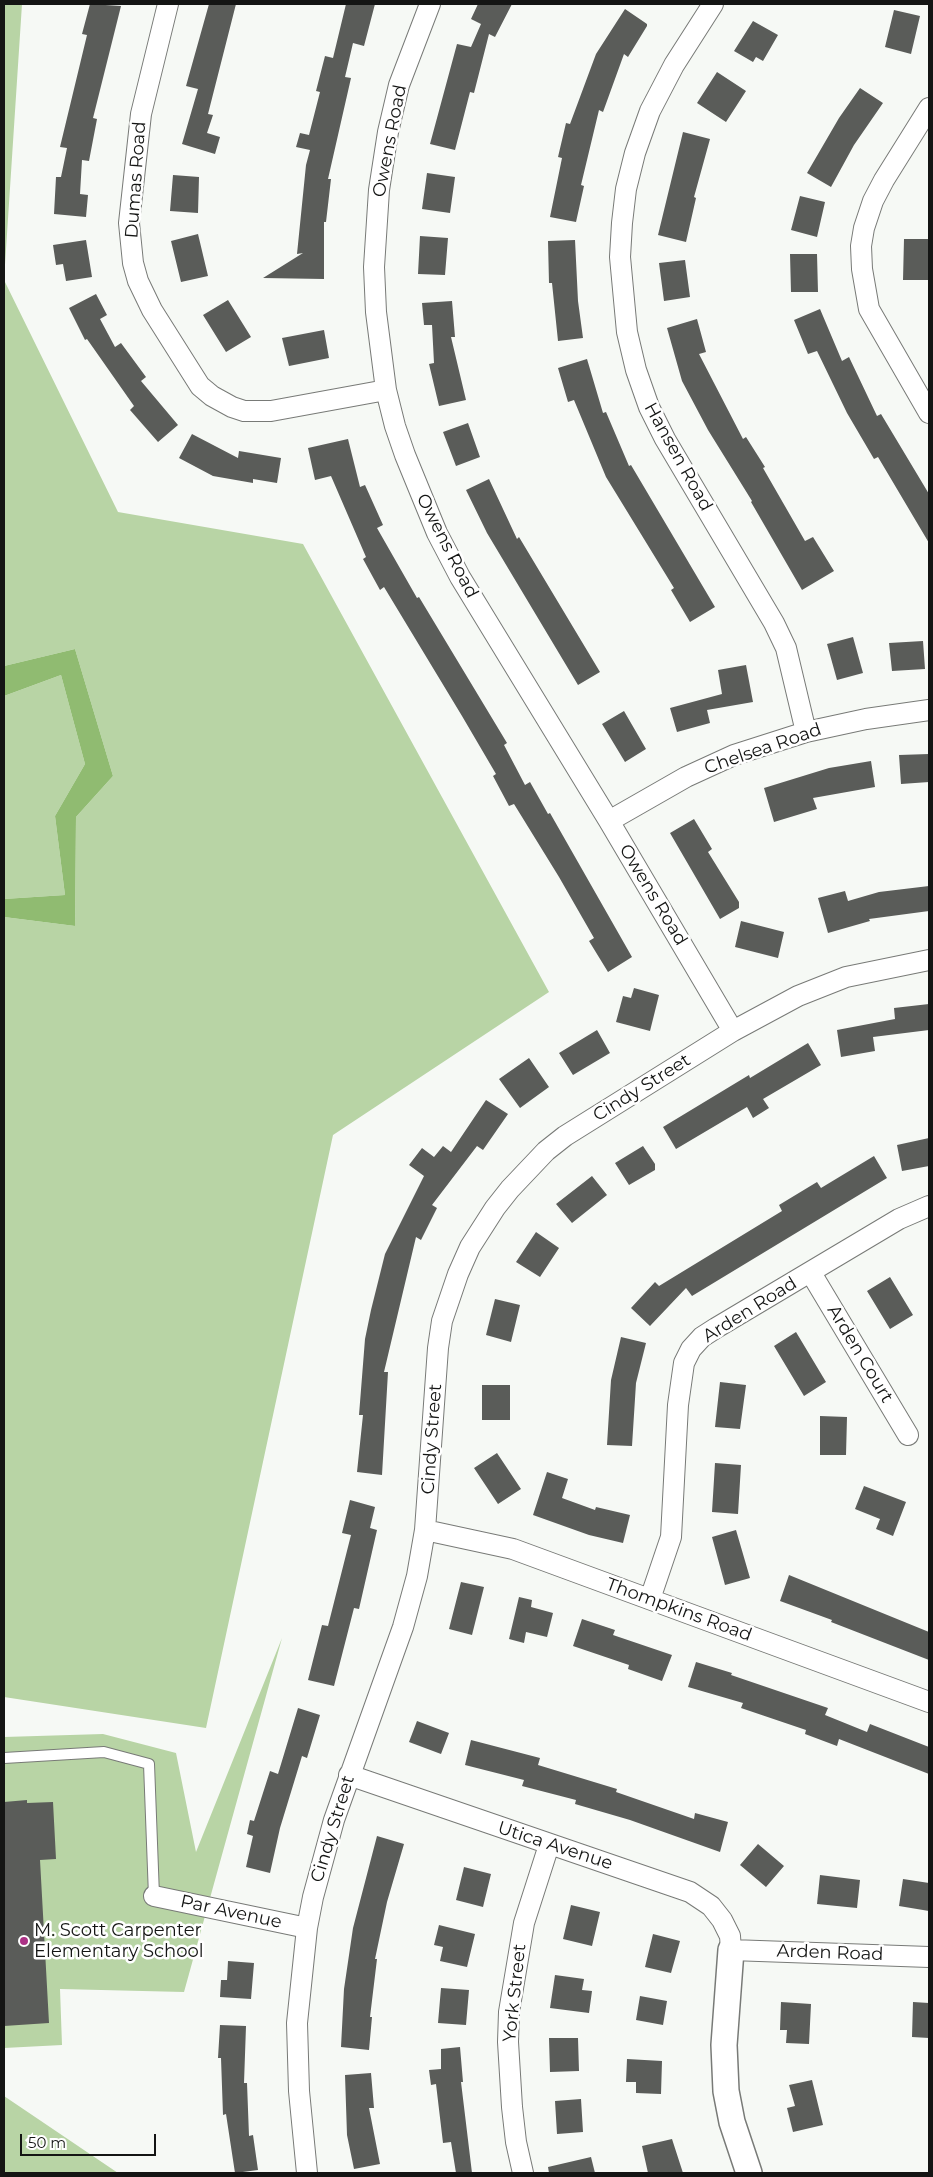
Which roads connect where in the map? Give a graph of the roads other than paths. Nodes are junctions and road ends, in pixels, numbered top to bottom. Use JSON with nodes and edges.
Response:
{"nodes":[{"id":1,"x":168,"y":4,"type":"edge"},
{"id":2,"x":430,"y":4,"type":"edge"},
{"id":3,"x":714,"y":4,"type":"edge"},
{"id":4,"x":929,"y":108,"type":"edge"},
{"id":5,"x":386,"y":390,"type":"junction"},
{"id":6,"x":929,"y":413,"type":"edge"},
{"id":7,"x":929,"y":710,"type":"edge"},
{"id":8,"x":806,"y":732,"type":"junction"},
{"id":9,"x":609,"y":821,"type":"junction"},
{"id":10,"x":929,"y":960,"type":"edge"},
{"id":11,"x":733,"y":1032,"type":"junction"},
{"id":12,"x":929,"y":1206,"type":"edge"},
{"id":13,"x":811,"y":1273,"type":"junction"},
{"id":14,"x":908,"y":1435,"type":"dead end"},
{"id":15,"x":425,"y":1530,"type":"junction"},
{"id":16,"x":650,"y":1599,"type":"junction"},
{"id":17,"x":929,"y":1702,"type":"edge"},
{"id":18,"x":4,"y":1758,"type":"edge"},
{"id":19,"x":349,"y":1775,"type":"junction"},
{"id":20,"x":549,"y":1845,"type":"junction"},
{"id":21,"x":154,"y":1896,"type":"joint"},
{"id":22,"x":307,"y":1928,"type":"junction"},
{"id":23,"x":731,"y":1950,"type":"junction"},
{"id":24,"x":929,"y":1957,"type":"edge"},
{"id":25,"x":308,"y":2173,"type":"edge"},
{"id":26,"x":523,"y":2173,"type":"edge"},
{"id":27,"x":749,"y":2173,"type":"edge"}],
"edges":[{"from":1,"to":5,"type":"street","name":"Dumas Road"},
{"from":2,"to":5,"type":"street","name":"Owens Road"},
{"from":3,"to":8,"type":"street","name":"Hansen Road"},
{"from":4,"to":6,"type":"street"},
{"from":5,"to":9,"type":"street","name":"Owens Road"},
{"from":7,"to":8,"type":"street","name":"Chelsea Road"},
{"from":8,"to":9,"type":"street","name":"Chelsea Road"},
{"from":9,"to":11,"type":"street","name":"Owens Road"},
{"from":10,"to":11,"type":"street","name":"Cindy Street"},
{"from":11,"to":15,"type":"street","name":"Cindy Street"},
{"from":12,"to":13,"type":"street","name":"Arden Road"},
{"from":13,"to":14,"type":"street","name":"Arden Court"},
{"from":13,"to":16,"type":"street","name":"Arden Road"},
{"from":15,"to":16,"type":"street","name":"Thompkins Road"},
{"from":15,"to":19,"type":"street","name":"Cindy Street"},
{"from":16,"to":17,"type":"street","name":"Thompkins Road"},
{"from":18,"to":21,"type":"lane"},
{"from":19,"to":20,"type":"street","name":"Utica Avenue"},
{"from":19,"to":22,"type":"street","name":"Cindy Street"},
{"from":20,"to":23,"type":"street","name":"Utica Avenue"},
{"from":20,"to":26,"type":"street","name":"York Street"},
{"from":21,"to":22,"type":"street","name":"Par Avenue"},
{"from":22,"to":25,"type":"street","name":"Cindy Street"},
{"from":23,"to":24,"type":"street","name":"Arden Road"},
{"from":23,"to":27,"type":"street"}]}
